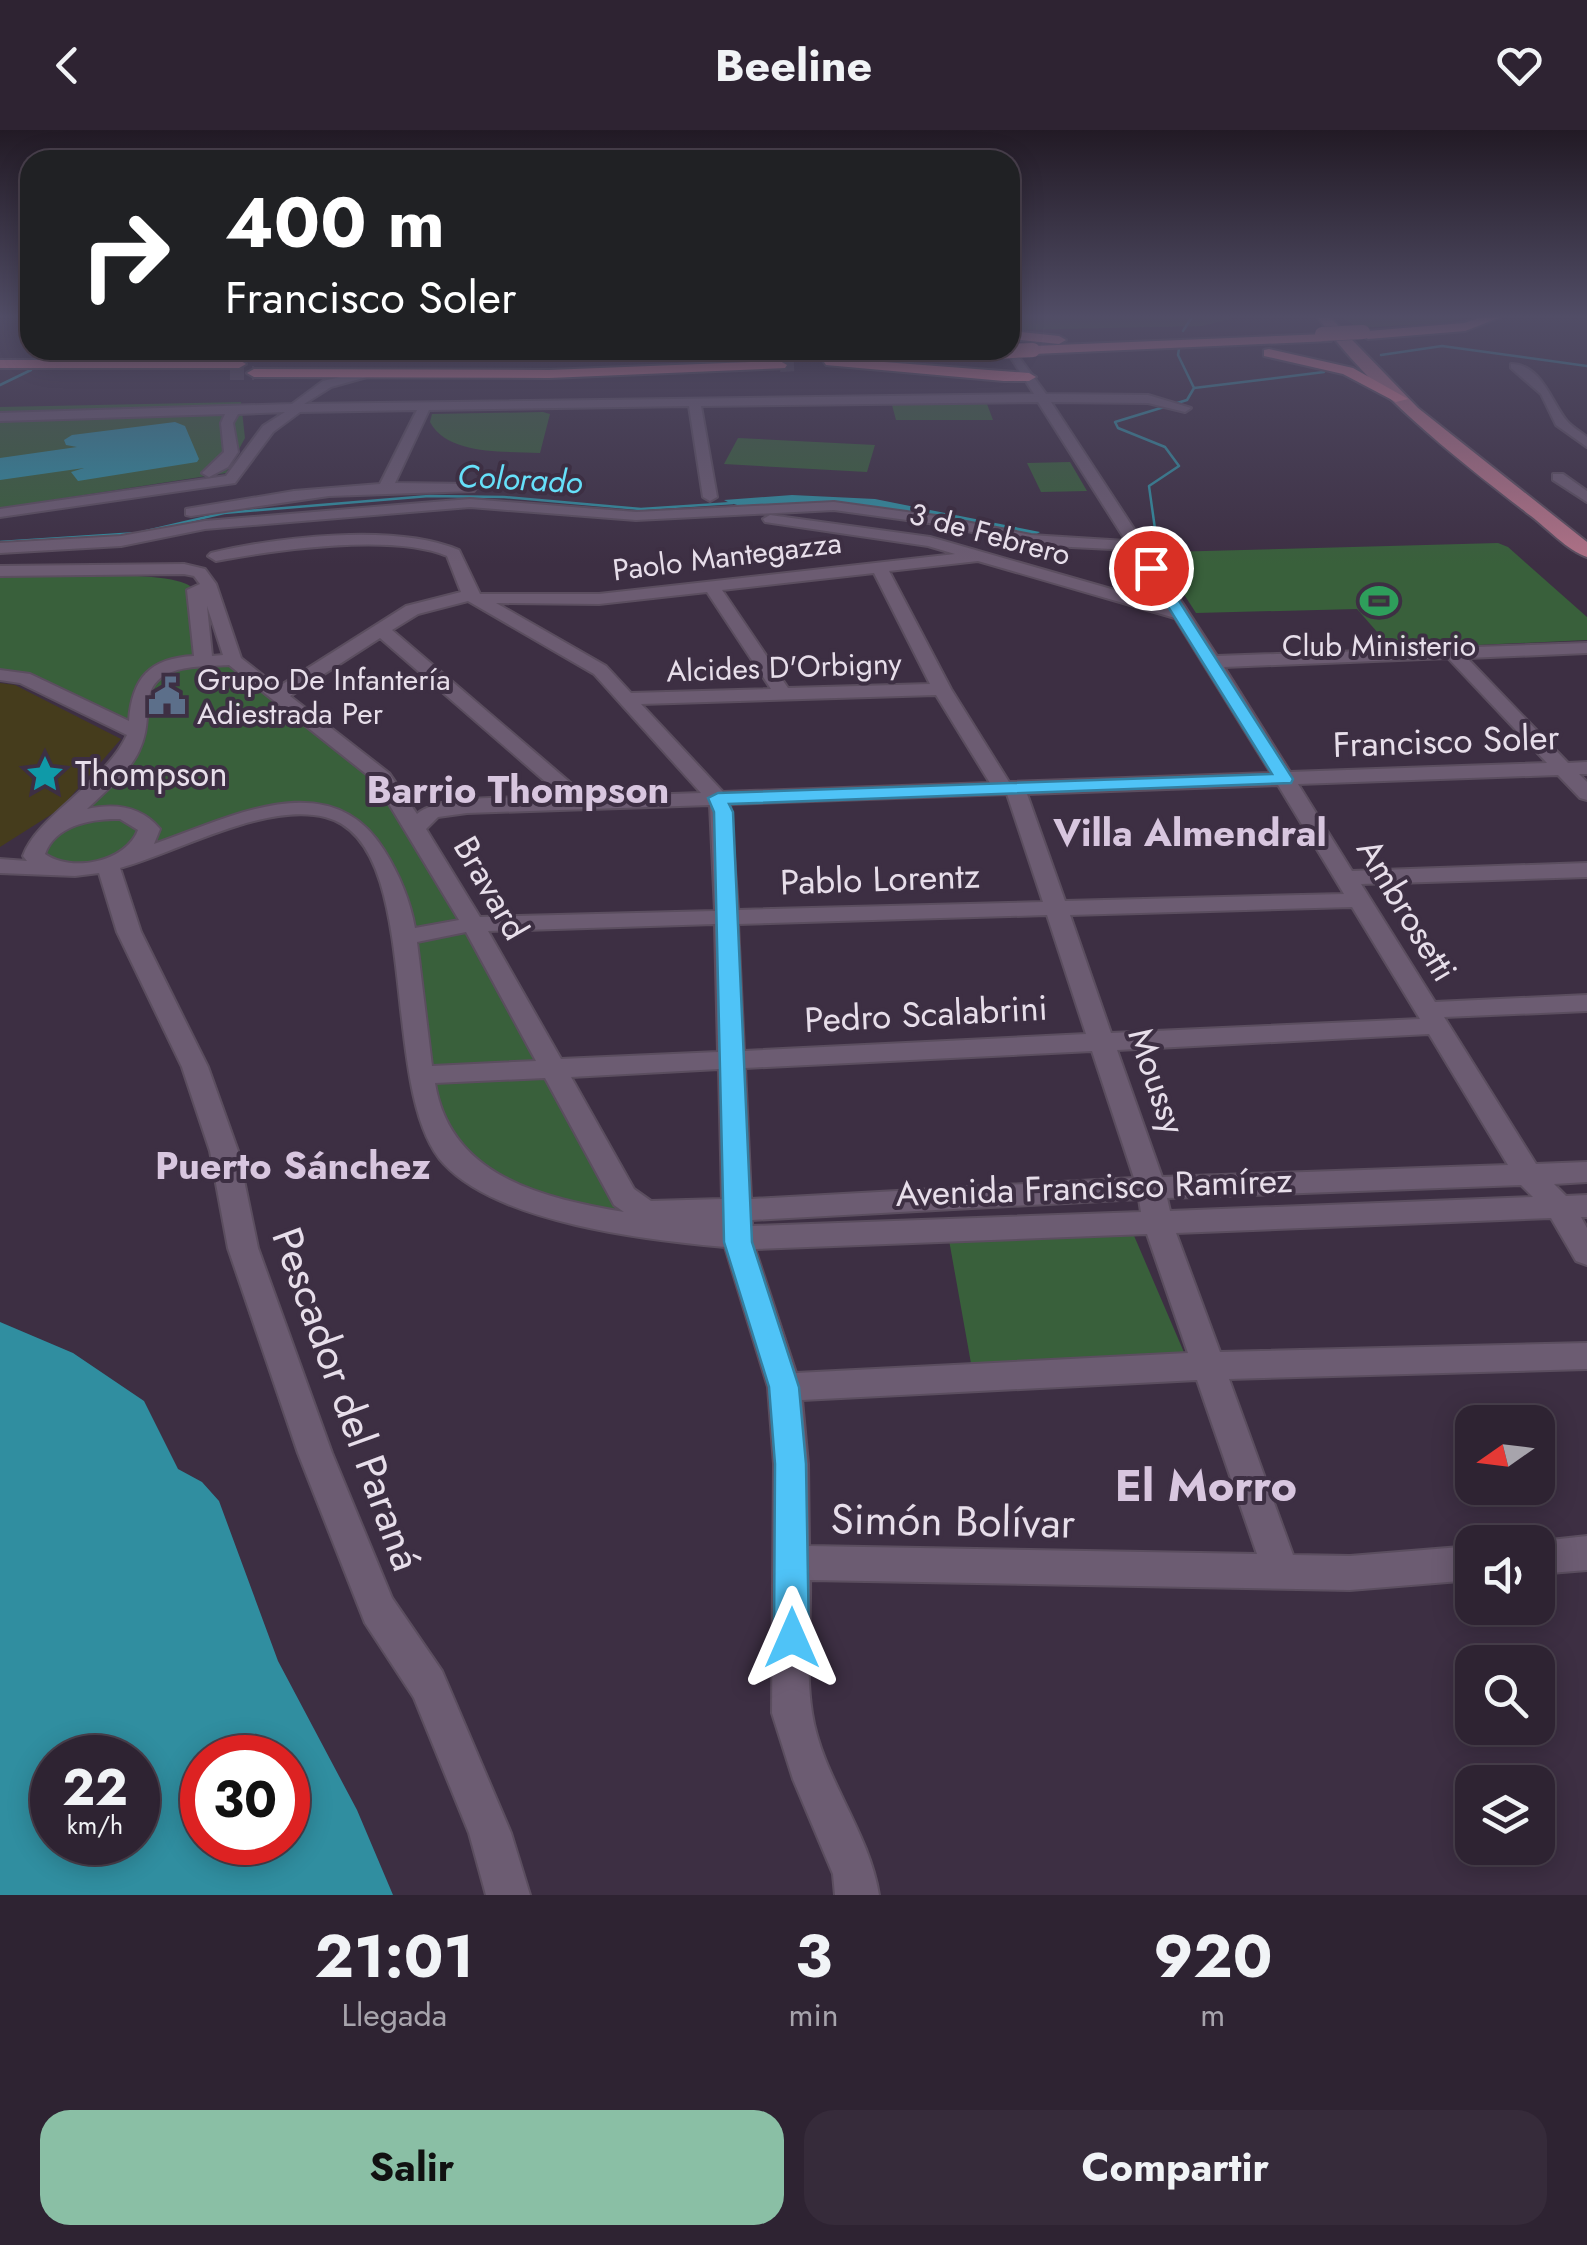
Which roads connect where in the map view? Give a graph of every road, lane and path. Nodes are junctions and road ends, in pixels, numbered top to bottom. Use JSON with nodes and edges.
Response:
{"nodes":[{"id":1,"x":301,"y":399,"type":"edge"},
{"id":2,"x":804,"y":399,"type":"edge"},
{"id":3,"x":1043,"y":399,"type":"edge"},
{"id":4,"x":1083,"y":399,"type":"edge"},
{"id":5,"x":1401,"y":399,"type":"edge"},
{"id":6,"x":1416,"y":399,"type":"edge"},
{"id":7,"x":1549,"y":399,"type":"edge"},
{"id":8,"x":694,"y":400,"type":"junction"},
{"id":9,"x":425,"y":406,"type":"junction"},
{"id":10,"x":299,"y":408,"type":"junction"},
{"id":11,"x":1186,"y":408,"type":"dead end"},
{"id":12,"x":232,"y":413,"type":"junction"},
{"id":13,"x":0,"y":418,"type":"edge"},
{"id":14,"x":1560,"y":422,"type":"junction"},
{"id":15,"x":1587,"y":422,"type":"edge"},
{"id":16,"x":1587,"y":443,"type":"edge"},
{"id":17,"x":1558,"y":477,"type":"dead end"},
{"id":18,"x":385,"y":489,"type":"junction"},
{"id":19,"x":878,"y":494,"type":"dead end"},
{"id":20,"x":898,"y":497,"type":"dead end"},
{"id":21,"x":0,"y":498,"type":"edge"},
{"id":22,"x":1587,"y":498,"type":"edge"},
{"id":23,"x":711,"y":499,"type":"junction"},
{"id":24,"x":730,"y":510,"type":"junction"},
{"id":25,"x":0,"y":513,"type":"edge"},
{"id":26,"x":240,"y":522,"type":"junction"},
{"id":27,"x":0,"y":532,"type":"edge"},
{"id":28,"x":1587,"y":532,"type":"edge"},
{"id":29,"x":1072,"y":541,"type":"junction"},
{"id":30,"x":1136,"y":546,"type":"junction"},
{"id":31,"x":0,"y":548,"type":"edge"},
{"id":32,"x":1587,"y":551,"type":"edge"},
{"id":33,"x":216,"y":556,"type":"junction"},
{"id":34,"x":980,"y":556,"type":"junction"},
{"id":35,"x":879,"y":566,"type":"junction"},
{"id":36,"x":0,"y":573,"type":"edge"},
{"id":37,"x":202,"y":575,"type":"junction"},
{"id":38,"x":711,"y":585,"type":"junction"},
{"id":39,"x":474,"y":596,"type":"junction"},
{"id":40,"x":530,"y":600,"type":"junction"},
{"id":41,"x":506,"y":614,"type":"junction"},
{"id":42,"x":1180,"y":614,"type":"junction"},
{"id":43,"x":382,"y":631,"type":"junction"},
{"id":44,"x":1587,"y":648,"type":"edge"},
{"id":45,"x":1453,"y":653,"type":"junction"},
{"id":46,"x":203,"y":658,"type":"junction"},
{"id":47,"x":233,"y":660,"type":"junction"},
{"id":48,"x":1212,"y":662,"type":"junction"},
{"id":49,"x":0,"y":675,"type":"edge"},
{"id":50,"x":942,"y":689,"type":"junction"},
{"id":51,"x":783,"y":694,"type":"junction"},
{"id":52,"x":278,"y":696,"type":"junction"},
{"id":53,"x":627,"y":700,"type":"junction"},
{"id":54,"x":138,"y":733,"type":"junction"},
{"id":55,"x":1563,"y":768,"type":"junction"},
{"id":56,"x":1587,"y":768,"type":"edge"},
{"id":57,"x":1284,"y":779,"type":"junction"},
{"id":58,"x":1009,"y":788,"type":"junction"},
{"id":59,"x":1587,"y":794,"type":"edge"},
{"id":60,"x":718,"y":798,"type":"junction"},
{"id":61,"x":582,"y":803,"type":"junction"},
{"id":62,"x":62,"y":823,"type":"junction"},
{"id":63,"x":416,"y":827,"type":"junction"},
{"id":64,"x":39,"y":840,"type":"junction"},
{"id":65,"x":118,"y":861,"type":"junction"},
{"id":66,"x":0,"y":862,"type":"edge"},
{"id":67,"x":53,"y":868,"type":"junction"},
{"id":68,"x":26,"y":870,"type":"junction"},
{"id":69,"x":1587,"y":870,"type":"edge"},
{"id":70,"x":1343,"y":878,"type":"junction"},
{"id":71,"x":0,"y":880,"type":"edge"},
{"id":72,"x":1357,"y":900,"type":"junction"},
{"id":73,"x":1055,"y":908,"type":"junction"},
{"id":74,"x":725,"y":920,"type":"junction"},
{"id":75,"x":473,"y":924,"type":"junction"},
{"id":76,"x":406,"y":937,"type":"junction"},
{"id":77,"x":1587,"y":1003,"type":"edge"},
{"id":78,"x":1429,"y":1018,"type":"junction"},
{"id":79,"x":1101,"y":1040,"type":"junction"},
{"id":80,"x":732,"y":1060,"type":"junction"},
{"id":81,"x":550,"y":1069,"type":"junction"},
{"id":82,"x":421,"y":1075,"type":"junction"},
{"id":83,"x":1587,"y":1172,"type":"edge"},
{"id":84,"x":1529,"y":1175,"type":"junction"},
{"id":85,"x":1154,"y":1204,"type":"junction"},
{"id":86,"x":615,"y":1207,"type":"junction"},
{"id":87,"x":1573,"y":1207,"type":"edge"},
{"id":88,"x":738,"y":1224,"type":"junction"},
{"id":89,"x":1587,"y":1253,"type":"edge"},
{"id":90,"x":1587,"y":1356,"type":"edge"},
{"id":91,"x":1208,"y":1366,"type":"junction"},
{"id":92,"x":784,"y":1387,"type":"junction"},
{"id":93,"x":1587,"y":1553,"type":"edge"},
{"id":94,"x":1555,"y":1556,"type":"edge"},
{"id":95,"x":791,"y":1563,"type":"junction"},
{"id":96,"x":1455,"y":1564,"type":"edge"},
{"id":97,"x":1281,"y":1571,"type":"junction"},
{"id":98,"x":508,"y":1895,"type":"edge"},
{"id":99,"x":857,"y":1895,"type":"edge"}],
"edges":[{"from":1,"to":10,"type":"street"},
{"from":2,"to":8,"type":"street"},
{"from":3,"to":30,"type":"street","name":"Ambrosetti"},
{"from":4,"to":11,"type":"street"},
{"from":5,"to":32,"type":"main road"},
{"from":6,"to":28,"type":"main road"},
{"from":7,"to":14,"type":"street"},
{"from":8,"to":9,"type":"street"},
{"from":8,"to":23,"type":"street"},
{"from":9,"to":10,"type":"street"},
{"from":9,"to":18,"type":"street"},
{"from":10,"to":12,"type":"street"},
{"from":10,"to":25,"type":"street"},
{"from":12,"to":13,"type":"street"},
{"from":12,"to":21,"type":"street"},
{"from":14,"to":15,"type":"street"},
{"from":14,"to":16,"type":"street"},
{"from":17,"to":22,"type":"street"},
{"from":18,"to":23,"type":"street"},
{"from":18,"to":27,"type":"street"},
{"from":19,"to":23,"type":"street"},
{"from":20,"to":29,"type":"street"},
{"from":23,"to":24,"type":"street"},
{"from":24,"to":26,"type":"street"},
{"from":24,"to":29,"type":"street"},
{"from":24,"to":34,"type":"street","name":"3 de Febrero"},
{"from":26,"to":31,"type":"street"},
{"from":26,"to":33,"type":"street"},
{"from":29,"to":30,"type":"street"},
{"from":30,"to":42,"type":"street","name":"Ambrosetti"},
{"from":33,"to":37,"type":"street"},
{"from":33,"to":39,"type":"street"},
{"from":34,"to":35,"type":"street","name":"Paolo Mantegazza"},
{"from":34,"to":42,"type":"street","name":"3 de Febrero"},
{"from":35,"to":38,"type":"street","name":"Paolo Mantegazza"},
{"from":35,"to":50,"type":"street","name":"Moussy"},
{"from":36,"to":37,"type":"street"},
{"from":36,"to":46,"type":"street"},
{"from":37,"to":47,"type":"street"},
{"from":38,"to":40,"type":"street","name":"Paolo Mantegazza"},
{"from":38,"to":51,"type":"street"},
{"from":39,"to":40,"type":"street","name":"Paolo Mantegazza"},
{"from":39,"to":41,"type":"street"},
{"from":39,"to":43,"type":"street","name":"Paolo Mantegazza"},
{"from":40,"to":41,"type":"street"},
{"from":41,"to":53,"type":"street"},
{"from":42,"to":48,"type":"street","name":"Ambrosetti"},
{"from":43,"to":52,"type":"street","name":"Paolo Mantegazza"},
{"from":43,"to":61,"type":"street"},
{"from":44,"to":45,"type":"street"},
{"from":45,"to":48,"type":"street"},
{"from":45,"to":55,"type":"street"},
{"from":46,"to":47,"type":"street"},
{"from":46,"to":54,"type":"street"},
{"from":47,"to":52,"type":"street","name":"Bravard"},
{"from":48,"to":57,"type":"street","name":"Ambrosetti"},
{"from":49,"to":54,"type":"street"},
{"from":50,"to":51,"type":"street","name":"Alcides D'Orbigny"},
{"from":50,"to":58,"type":"street","name":"Moussy"},
{"from":51,"to":53,"type":"street","name":"Alcides D'Orbigny"},
{"from":52,"to":63,"type":"street","name":"Bravard"},
{"from":53,"to":60,"type":"street"},
{"from":54,"to":62,"type":"street"},
{"from":55,"to":56,"type":"street","name":"Francisco Soler"},
{"from":55,"to":57,"type":"street","name":"Francisco Soler"},
{"from":55,"to":59,"type":"street"},
{"from":57,"to":58,"type":"street","name":"Francisco Soler"},
{"from":57,"to":70,"type":"street","name":"Ambrosetti"},
{"from":58,"to":60,"type":"street","name":"Francisco Soler"},
{"from":58,"to":73,"type":"street","name":"Moussy"},
{"from":60,"to":61,"type":"street","name":"Francisco Soler"},
{"from":60,"to":74,"type":"street"},
{"from":61,"to":63,"type":"street","name":"Francisco Soler"},
{"from":62,"to":64,"type":"street"},
{"from":62,"to":65,"type":"street"},
{"from":63,"to":75,"type":"street","name":"Bravard"},
{"from":64,"to":66,"type":"street"},
{"from":64,"to":67,"type":"street"},
{"from":65,"to":67,"type":"street","name":"Avenida Francisco Ramírez"},
{"from":65,"to":76,"type":"street","name":"Avenida Francisco Ramírez"},
{"from":65,"to":98,"type":"street","name":"Pescador del Paraná"},
{"from":66,"to":68,"type":"street"},
{"from":67,"to":68,"type":"street","name":"Avenida Francisco Ramírez"},
{"from":68,"to":71,"type":"street"},
{"from":69,"to":70,"type":"street"},
{"from":70,"to":72,"type":"street","name":"Ambrosetti"},
{"from":72,"to":73,"type":"street","name":"Pablo Lorentz"},
{"from":72,"to":78,"type":"street","name":"Ambrosetti"},
{"from":73,"to":74,"type":"street","name":"Pablo Lorentz"},
{"from":73,"to":79,"type":"street","name":"Moussy"},
{"from":74,"to":75,"type":"street","name":"Pablo Lorentz"},
{"from":74,"to":80,"type":"street"},
{"from":75,"to":76,"type":"street","name":"Pablo Lorentz"},
{"from":75,"to":81,"type":"street","name":"Bravard"},
{"from":76,"to":82,"type":"street","name":"Avenida Francisco Ramírez"},
{"from":77,"to":78,"type":"street","name":"Pedro Scalabrini"},
{"from":78,"to":79,"type":"street","name":"Pedro Scalabrini"},
{"from":78,"to":84,"type":"street","name":"Ambrosetti"},
{"from":79,"to":80,"type":"street","name":"Pedro Scalabrini"},
{"from":79,"to":85,"type":"street","name":"Moussy"},
{"from":80,"to":81,"type":"street","name":"Pedro Scalabrini"},
{"from":80,"to":88,"type":"street"},
{"from":81,"to":82,"type":"street","name":"Pedro Scalabrini"},
{"from":81,"to":86,"type":"street","name":"Bravard"},
{"from":82,"to":86,"type":"street","name":"Avenida Francisco Ramírez"},
{"from":83,"to":84,"type":"street","name":"Avenida Francisco Ramírez"},
{"from":84,"to":85,"type":"street","name":"Avenida Francisco Ramírez"},
{"from":84,"to":87,"type":"street","name":"Ambrosetti"},
{"from":85,"to":87,"type":"street","name":"Avenida Francisco Ramírez"},
{"from":85,"to":88,"type":"street","name":"Avenida Francisco Ramírez"},
{"from":85,"to":91,"type":"street","name":"Moussy"},
{"from":86,"to":88,"type":"street","name":"Avenida Francisco Ramírez"},
{"from":87,"to":89,"type":"street","name":"Ambrosetti"},
{"from":88,"to":92,"type":"street"},
{"from":90,"to":91,"type":"street"},
{"from":91,"to":92,"type":"street"},
{"from":91,"to":97,"type":"street","name":"Moussy"},
{"from":92,"to":95,"type":"street"},
{"from":93,"to":94,"type":"street"},
{"from":95,"to":97,"type":"street","name":"Simón Bolívar"},
{"from":95,"to":99,"type":"street"},
{"from":96,"to":97,"type":"street","name":"Simón Bolívar"}]}
